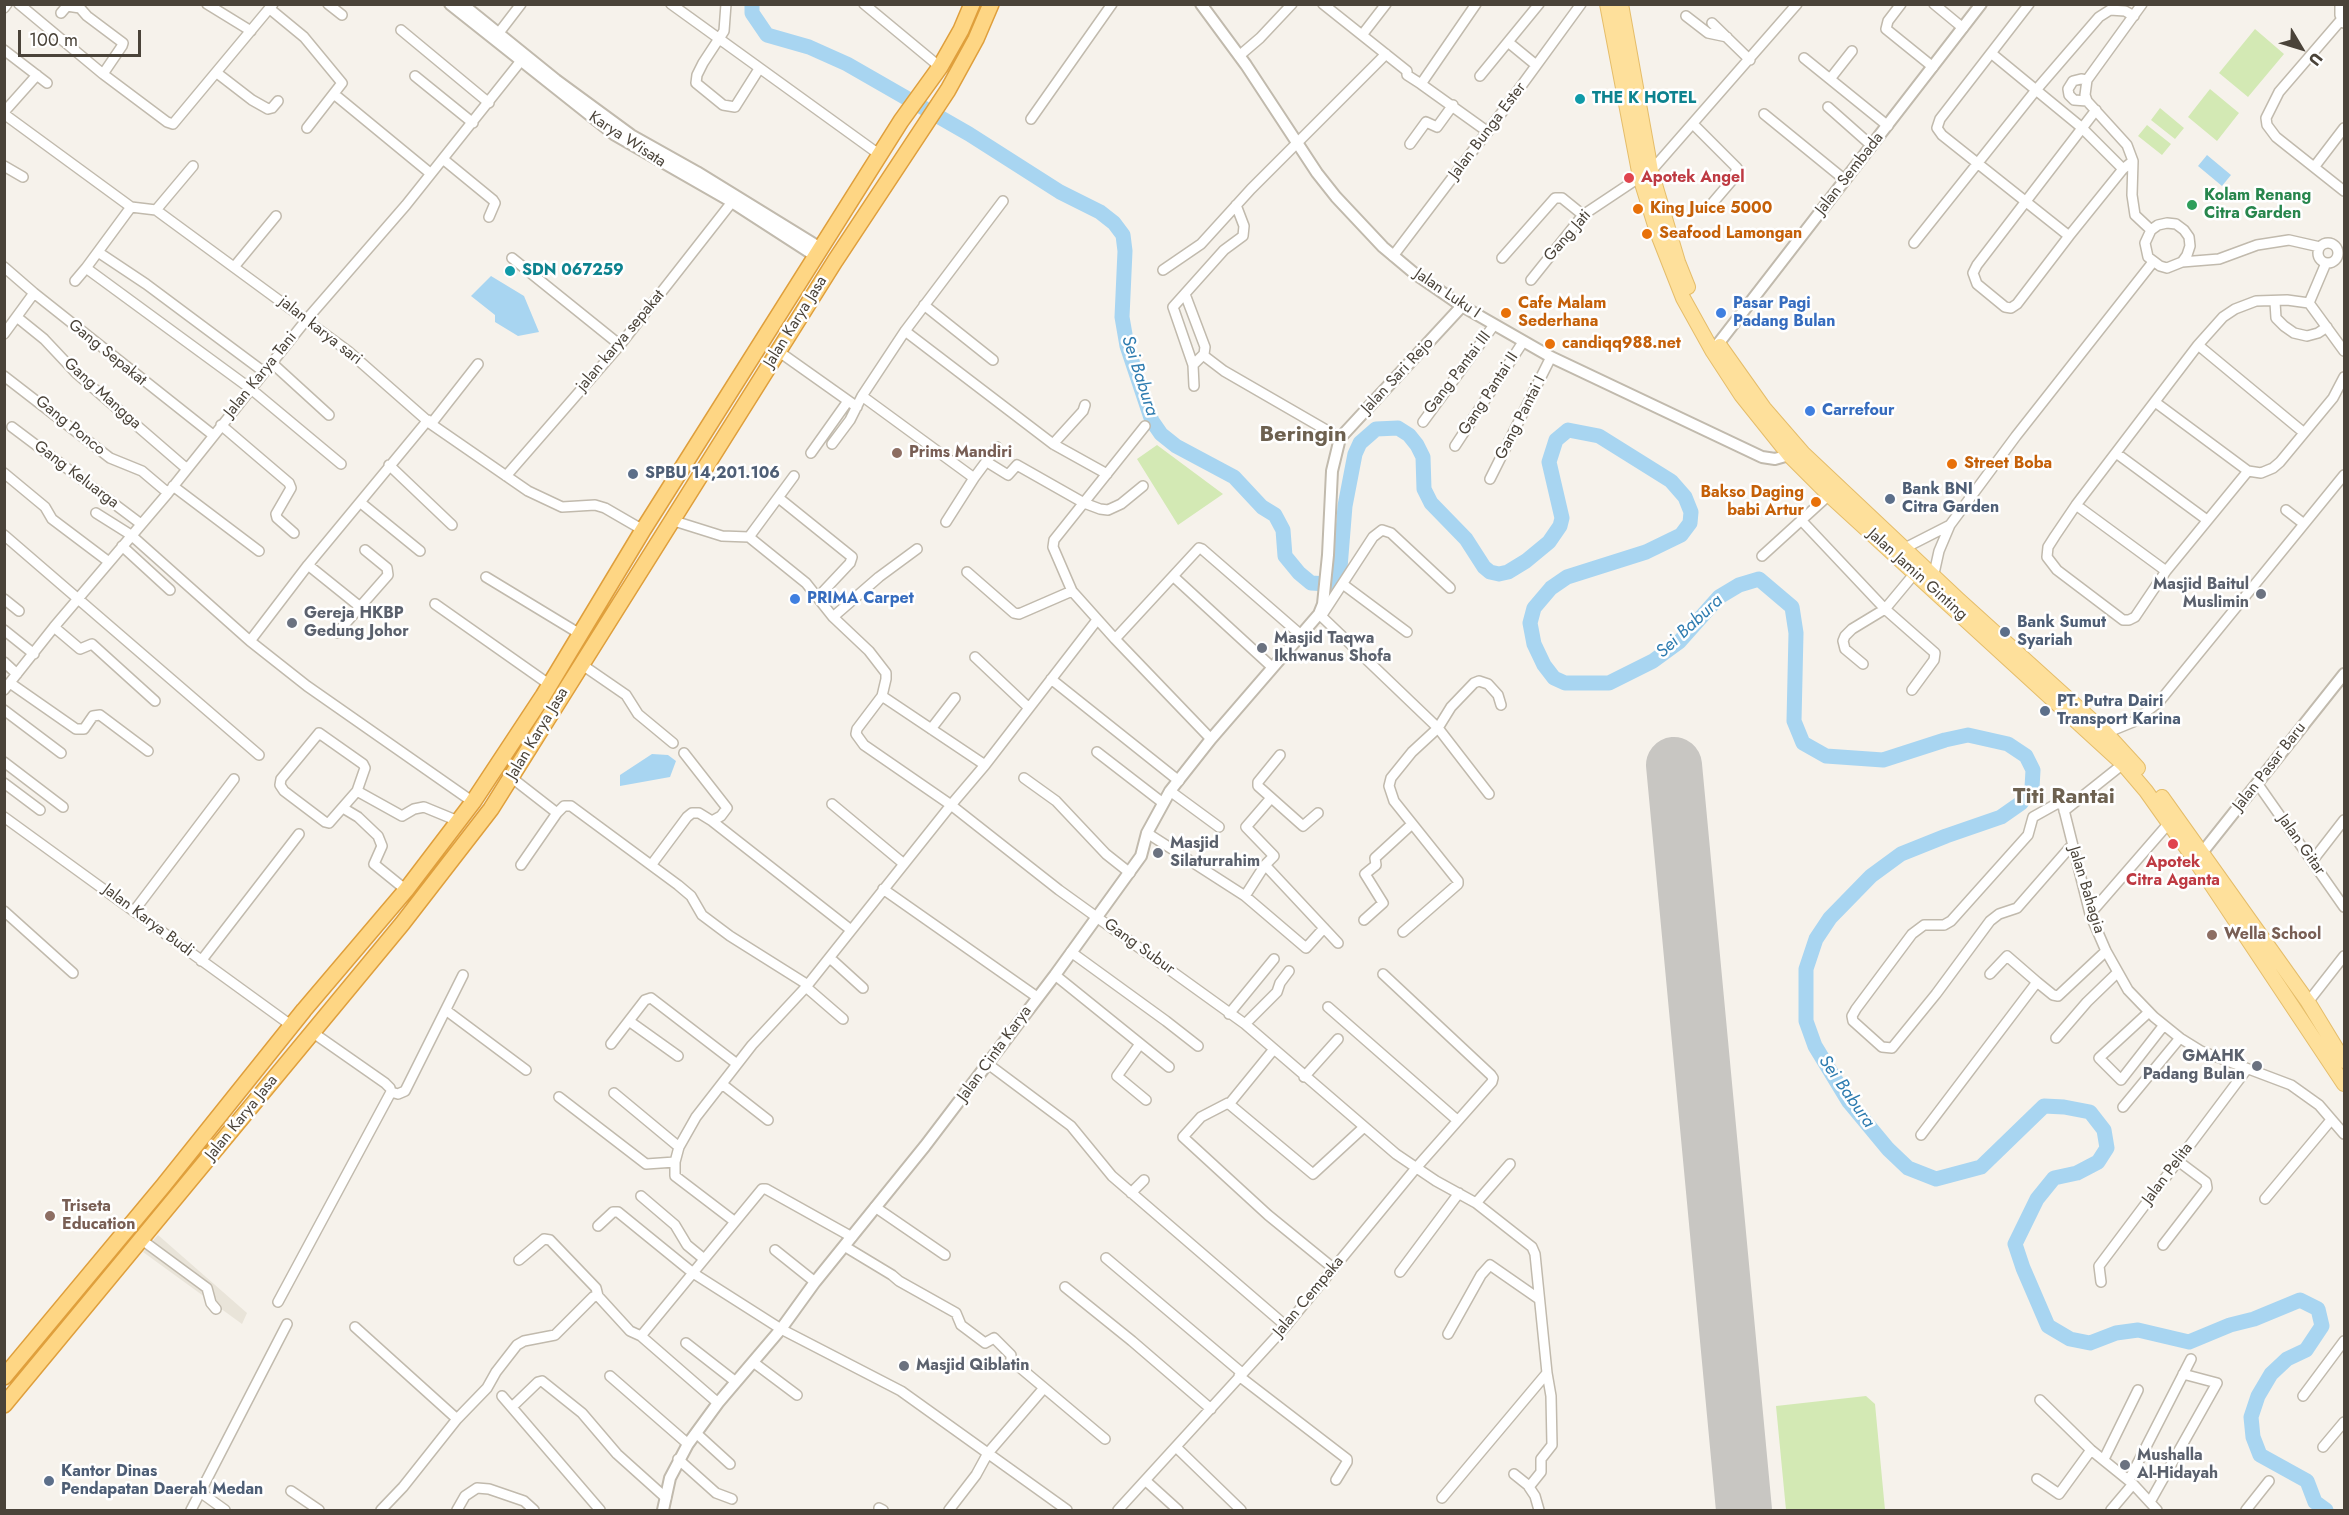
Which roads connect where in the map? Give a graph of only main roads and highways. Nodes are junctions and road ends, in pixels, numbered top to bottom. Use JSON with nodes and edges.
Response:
{"nodes":[{"id":1,"x":972,"y":4,"type":"edge"},
{"id":2,"x":991,"y":4,"type":"edge"},
{"id":3,"x":1607,"y":4,"type":"edge"},
{"id":4,"x":1621,"y":4,"type":"edge"},
{"id":5,"x":961,"y":30,"type":"junction"},
{"id":6,"x":976,"y":39,"type":"junction"},
{"id":7,"x":1646,"y":174,"type":"junction"},
{"id":8,"x":1900,"y":552,"type":"junction"},
{"id":9,"x":1931,"y":580,"type":"junction"},
{"id":10,"x":550,"y":695,"type":"junction"},
{"id":11,"x":2199,"y":856,"type":"junction"},
{"id":12,"x":2344,"y":1061,"type":"edge"},
{"id":13,"x":2344,"y":1084,"type":"edge"},
{"id":14,"x":45,"y":1330,"type":"junction"},
{"id":15,"x":58,"y":1340,"type":"junction"},
{"id":16,"x":4,"y":1377,"type":"edge"},
{"id":17,"x":4,"y":1405,"type":"edge"}],
"edges":[{"from":1,"to":5,"type":"highway","name":"Jalan Karya Jasa"},
{"from":2,"to":6,"type":"highway","name":"Jalan Karya Jasa"},
{"from":3,"to":7,"type":"main road","name":"Jalan Jamin Ginting"},
{"from":4,"to":7,"type":"main road","name":"Jalan Jamin Ginting"},
{"from":5,"to":6,"type":"highway"},
{"from":5,"to":10,"type":"highway","name":"Jalan Karya Jasa"},
{"from":6,"to":10,"type":"highway","name":"Jalan Karya Jasa"},
{"from":7,"to":8,"type":"main road","name":"Jalan Jamin Ginting"},
{"from":7,"to":8,"type":"main road","name":"Jalan Jamin Ginting"},
{"from":8,"to":9,"type":"main road","name":"Jalan Jamin Ginting"},
{"from":8,"to":9,"type":"main road","name":"Jalan Jamin Ginting"},
{"from":9,"to":11,"type":"main road","name":"Jalan Jamin Ginting"},
{"from":9,"to":11,"type":"main road","name":"Jalan Jamin Ginting"},
{"from":10,"to":14,"type":"highway","name":"Jalan Karya Jasa"},
{"from":10,"to":15,"type":"highway","name":"Jalan Karya Jasa"},
{"from":11,"to":12,"type":"main road","name":"Jalan Jamin Ginting"},
{"from":11,"to":13,"type":"main road","name":"Jalan Jamin Ginting"},
{"from":14,"to":15,"type":"highway"},
{"from":14,"to":16,"type":"highway","name":"Jalan Karya Jasa"},
{"from":15,"to":17,"type":"highway","name":"Jalan Karya Jasa"}]}
